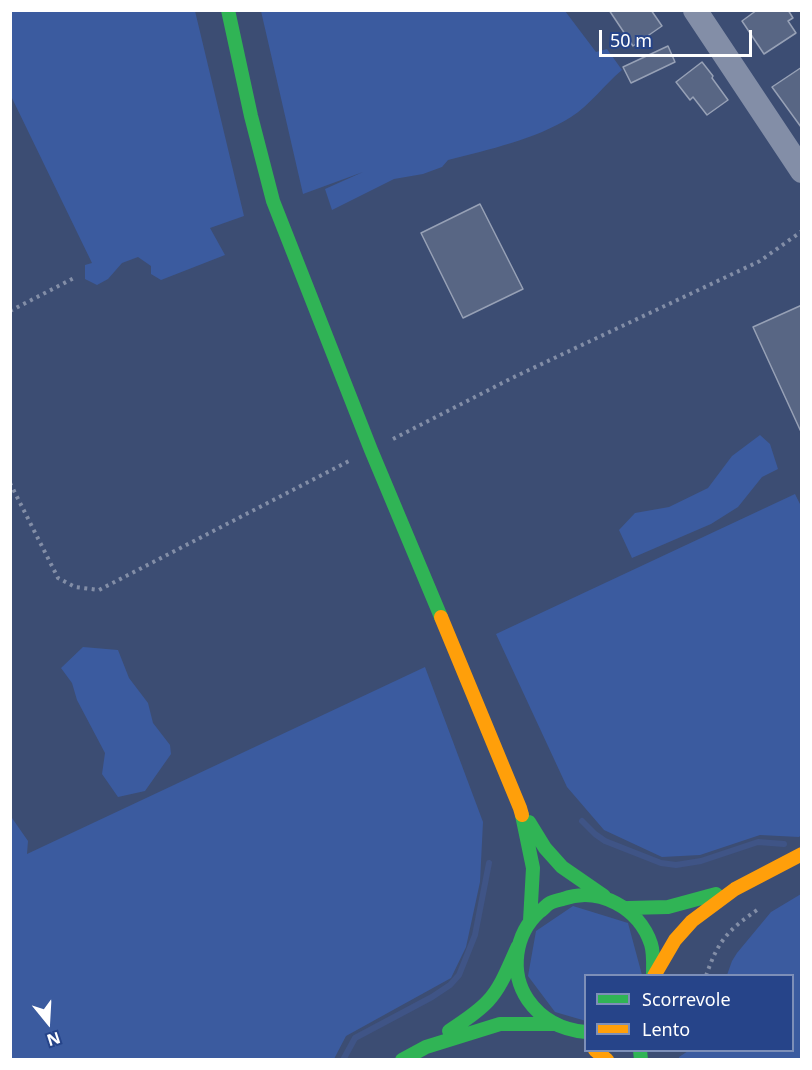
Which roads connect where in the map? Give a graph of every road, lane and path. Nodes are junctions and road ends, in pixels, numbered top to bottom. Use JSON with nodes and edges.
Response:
{"nodes":[{"id":1,"x":228,"y":10,"type":"edge"},
{"id":2,"x":695,"y":10,"type":"edge"},
{"id":3,"x":801,"y":171,"type":"edge"},
{"id":4,"x":801,"y":231,"type":"edge"},
{"id":5,"x":76,"y":277,"type":"dead end"},
{"id":6,"x":10,"y":311,"type":"edge"},
{"id":7,"x":412,"y":429,"type":"dead end"},
{"id":8,"x":336,"y":468,"type":"dead end"},
{"id":9,"x":10,"y":483,"type":"edge"},
{"id":10,"x":520,"y":808,"type":"junction"},
{"id":11,"x":801,"y":854,"type":"edge"},
{"id":12,"x":735,"y":889,"type":"junction"},
{"id":13,"x":604,"y":896,"type":"junction"},
{"id":14,"x":762,"y":907,"type":"dead end"},
{"id":15,"x":628,"y":908,"type":"junction"},
{"id":16,"x":530,"y":921,"type":"junction"},
{"id":17,"x":518,"y":946,"type":"junction"},
{"id":18,"x":654,"y":974,"type":"edge"},
{"id":19,"x":655,"y":974,"type":"edge"},
{"id":20,"x":706,"y":974,"type":"edge"},
{"id":21,"x":554,"y":1024,"type":"junction"},
{"id":22,"x":570,"y":1030,"type":"junction"},
{"id":23,"x":584,"y":1032,"type":"edge"},
{"id":24,"x":584,"y":1041,"type":"edge"},
{"id":25,"x":426,"y":1047,"type":"junction"},
{"id":26,"x":402,"y":1059,"type":"edge"}],
"edges":[{"from":1,"to":10,"type":"main road"},
{"from":2,"to":3,"type":"street"},
{"from":4,"to":7,"type":"path"},
{"from":5,"to":6,"type":"path"},
{"from":8,"to":9,"type":"path"},
{"from":10,"to":13,"type":"main road"},
{"from":10,"to":16,"type":"main road"},
{"from":11,"to":12,"type":"main road"},
{"from":12,"to":15,"type":"main road"},
{"from":12,"to":19,"type":"main road"},
{"from":13,"to":15,"type":"main road"},
{"from":13,"to":16,"type":"main road"},
{"from":14,"to":20,"type":"path"},
{"from":15,"to":18,"type":"main road"},
{"from":16,"to":17,"type":"main road"},
{"from":17,"to":21,"type":"main road"},
{"from":17,"to":25,"type":"main road"},
{"from":21,"to":22,"type":"main road"},
{"from":21,"to":25,"type":"main road"},
{"from":22,"to":23,"type":"main road"},
{"from":22,"to":24,"type":"main road"},
{"from":25,"to":26,"type":"main road"}]}
